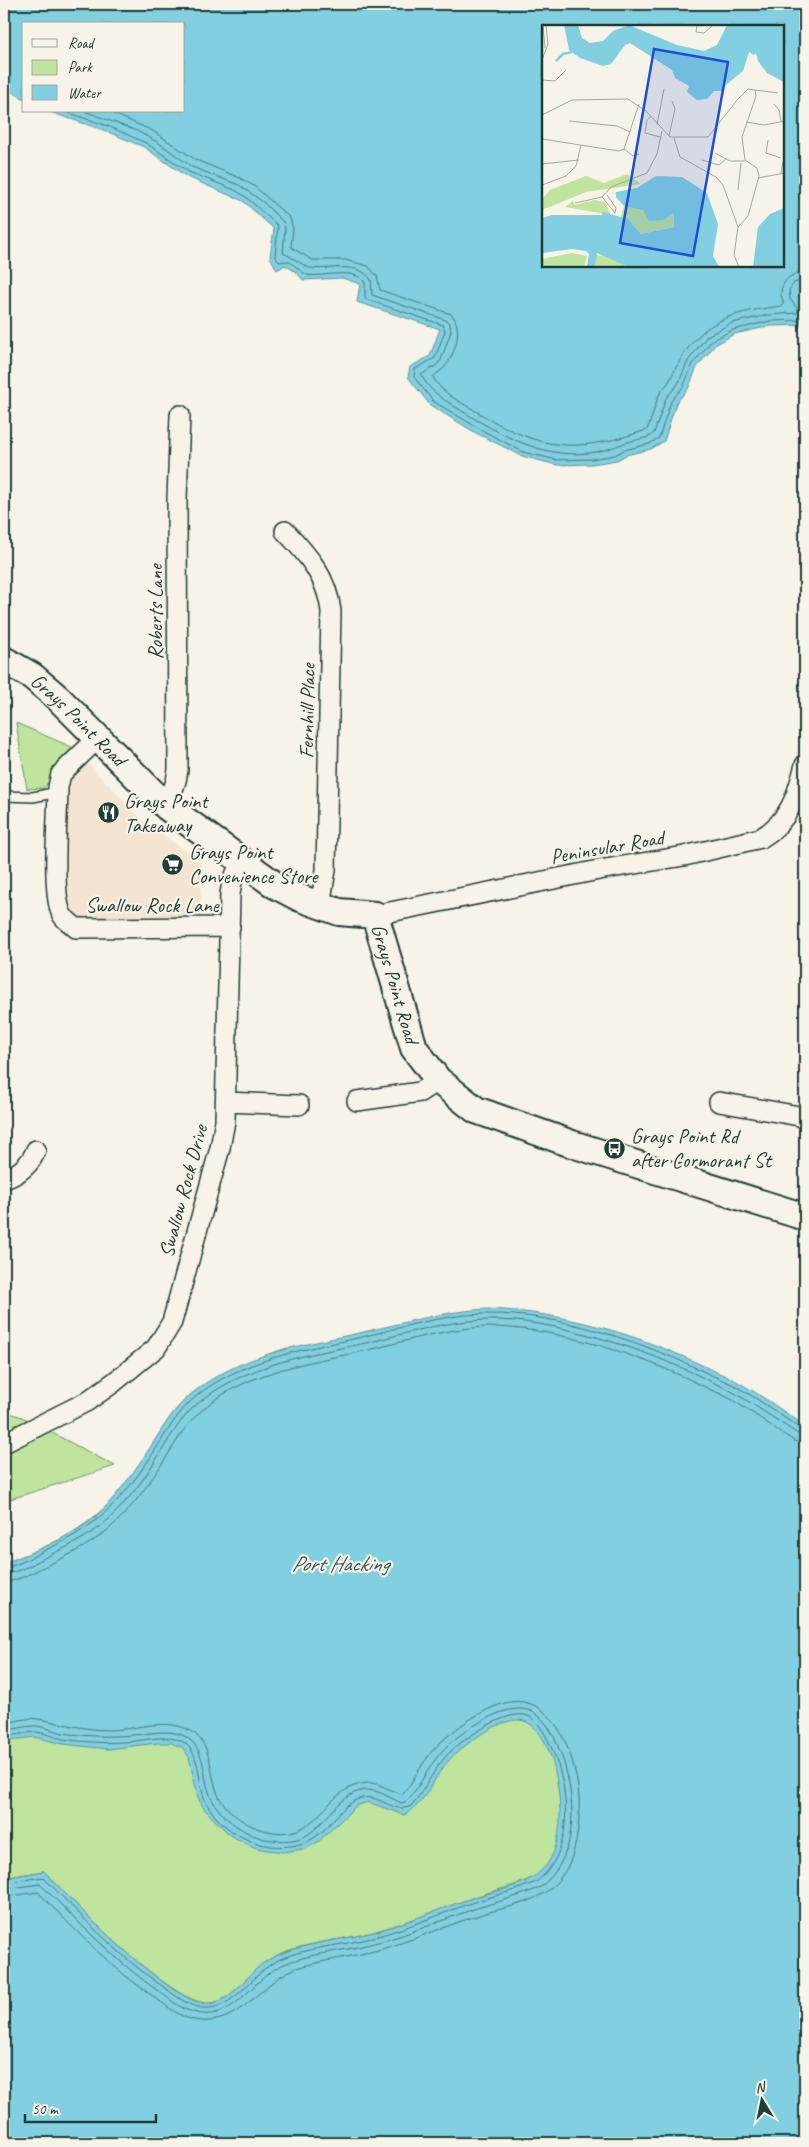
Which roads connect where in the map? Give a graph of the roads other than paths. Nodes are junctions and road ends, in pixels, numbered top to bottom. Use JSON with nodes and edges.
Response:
{"nodes":[{"id":1,"x":180,"y":415,"type":"dead end"},
{"id":2,"x":285,"y":531,"type":"dead end"},
{"id":3,"x":4,"y":660,"type":"edge"},
{"id":4,"x":97,"y":739,"type":"junction"},
{"id":5,"x":805,"y":765,"type":"edge"},
{"id":6,"x":58,"y":792,"type":"junction"},
{"id":7,"x":4,"y":796,"type":"edge"},
{"id":8,"x":167,"y":806,"type":"junction"},
{"id":9,"x":241,"y":862,"type":"junction"},
{"id":10,"x":320,"y":906,"type":"junction"},
{"id":11,"x":374,"y":915,"type":"junction"},
{"id":12,"x":230,"y":927,"type":"junction"},
{"id":13,"x":438,"y":1080,"type":"junction"},
{"id":14,"x":358,"y":1101,"type":"dead end"},
{"id":15,"x":226,"y":1102,"type":"junction"},
{"id":16,"x":719,"y":1102,"type":"dead end"},
{"id":17,"x":299,"y":1105,"type":"dead end"},
{"id":18,"x":805,"y":1117,"type":"edge"},
{"id":19,"x":36,"y":1150,"type":"dead end"},
{"id":20,"x":4,"y":1179,"type":"edge"},
{"id":21,"x":805,"y":1217,"type":"edge"},
{"id":22,"x":4,"y":1443,"type":"edge"}],
"edges":[{"from":1,"to":8,"type":"street","name":"Roberts Lane"},
{"from":2,"to":10,"type":"street","name":"Fernhill Place"},
{"from":3,"to":4,"type":"street","name":"Grays Point Road"},
{"from":4,"to":6,"type":"street","name":"Swallow Rock Lane"},
{"from":4,"to":8,"type":"street","name":"Grays Point Road"},
{"from":5,"to":11,"type":"street","name":"Peninsular Road"},
{"from":6,"to":7,"type":"lane"},
{"from":6,"to":12,"type":"street","name":"Swallow Rock Lane"},
{"from":8,"to":9,"type":"street","name":"Grays Point Road"},
{"from":9,"to":10,"type":"street","name":"Grays Point Road"},
{"from":9,"to":12,"type":"street","name":"Swallow Rock Drive"},
{"from":10,"to":11,"type":"street","name":"Grays Point Road"},
{"from":11,"to":13,"type":"street","name":"Grays Point Road"},
{"from":12,"to":15,"type":"street","name":"Swallow Rock Drive"},
{"from":13,"to":14,"type":"street"},
{"from":13,"to":21,"type":"street","name":"Grays Point Road"},
{"from":15,"to":17,"type":"street"},
{"from":15,"to":22,"type":"street","name":"Swallow Rock Drive"},
{"from":16,"to":18,"type":"street"},
{"from":19,"to":20,"type":"street"}]}
